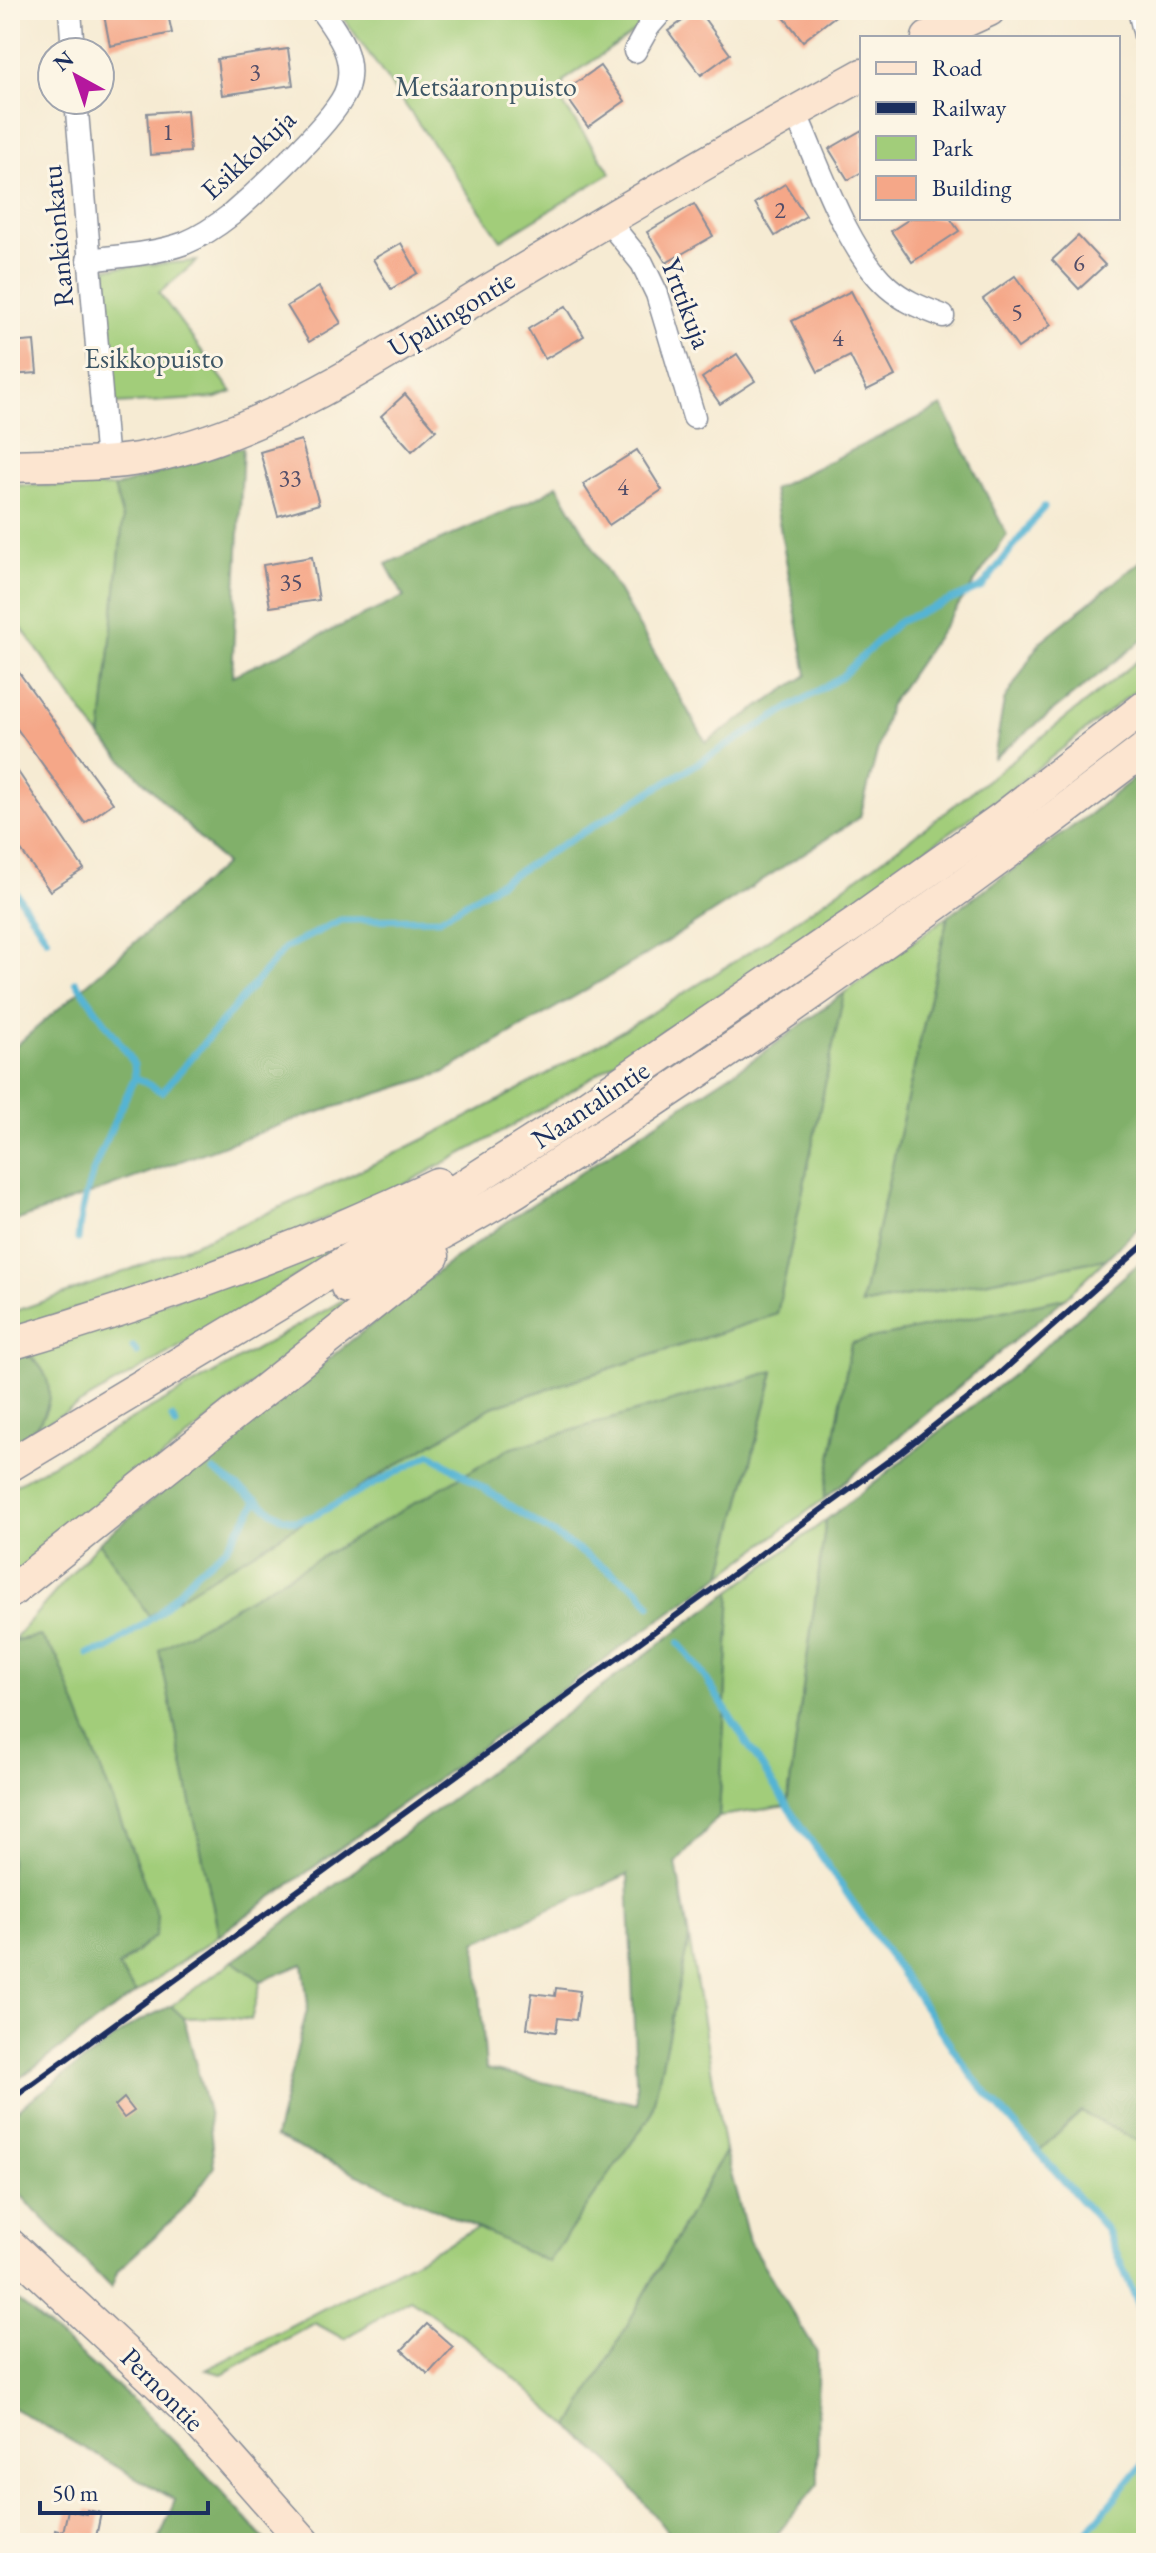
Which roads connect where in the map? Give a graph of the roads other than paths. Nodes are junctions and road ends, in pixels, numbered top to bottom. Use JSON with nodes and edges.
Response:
{"nodes":[{"id":1,"x":70,"y":10,"type":"edge"},
{"id":2,"x":321,"y":10,"type":"edge"},
{"id":3,"x":663,"y":10,"type":"edge"},
{"id":4,"x":989,"y":10,"type":"edge"},
{"id":5,"x":1139,"y":10,"type":"edge"},
{"id":6,"x":72,"y":36,"type":"edge"},
{"id":7,"x":932,"y":36,"type":"edge"},
{"id":8,"x":1146,"y":40,"type":"edge"},
{"id":9,"x":635,"y":51,"type":"dead end"},
{"id":10,"x":860,"y":76,"type":"edge"},
{"id":11,"x":795,"y":112,"type":"junction"},
{"id":12,"x":77,"y":116,"type":"edge"},
{"id":13,"x":607,"y":220,"type":"junction"},
{"id":14,"x":88,"y":260,"type":"junction"},
{"id":15,"x":943,"y":316,"type":"dead end"},
{"id":16,"x":694,"y":417,"type":"dead end"},
{"id":17,"x":107,"y":463,"type":"junction"},
{"id":18,"x":10,"y":466,"type":"edge"},
{"id":19,"x":1146,"y":706,"type":"edge"},
{"id":20,"x":1146,"y":748,"type":"edge"},
{"id":21,"x":559,"y":1125,"type":"junction"},
{"id":22,"x":514,"y":1192,"type":"junction"},
{"id":23,"x":10,"y":1344,"type":"edge"},
{"id":24,"x":10,"y":1468,"type":"edge"},
{"id":25,"x":10,"y":1592,"type":"edge"},
{"id":26,"x":10,"y":2245,"type":"edge"},
{"id":27,"x":305,"y":2543,"type":"edge"}],
"edges":[{"from":1,"to":6,"type":"street"},
{"from":2,"to":14,"type":"street","name":"Esikkokuja"},
{"from":3,"to":9,"type":"street"},
{"from":4,"to":7,"type":"main road"},
{"from":5,"to":8,"type":"street"},
{"from":10,"to":11,"type":"main road","name":"Upalingontie"},
{"from":11,"to":13,"type":"main road","name":"Upalingontie"},
{"from":11,"to":15,"type":"street"},
{"from":12,"to":14,"type":"street","name":"Rankionkatu"},
{"from":13,"to":16,"type":"street","name":"Yrttikuja"},
{"from":13,"to":17,"type":"main road","name":"Upalingontie"},
{"from":14,"to":17,"type":"street","name":"Rankionkatu"},
{"from":17,"to":18,"type":"main road","name":"Upalingontie"},
{"from":19,"to":21,"type":"main road","name":"Naantalintie"},
{"from":20,"to":22,"type":"main road","name":"Naantalintie"},
{"from":21,"to":23,"type":"main road"},
{"from":21,"to":24,"type":"main road","name":"Naantalintie"},
{"from":22,"to":24,"type":"main road","name":"Naantalintie"},
{"from":22,"to":25,"type":"main road"},
{"from":26,"to":27,"type":"main road","name":"Pernontie"}]}
